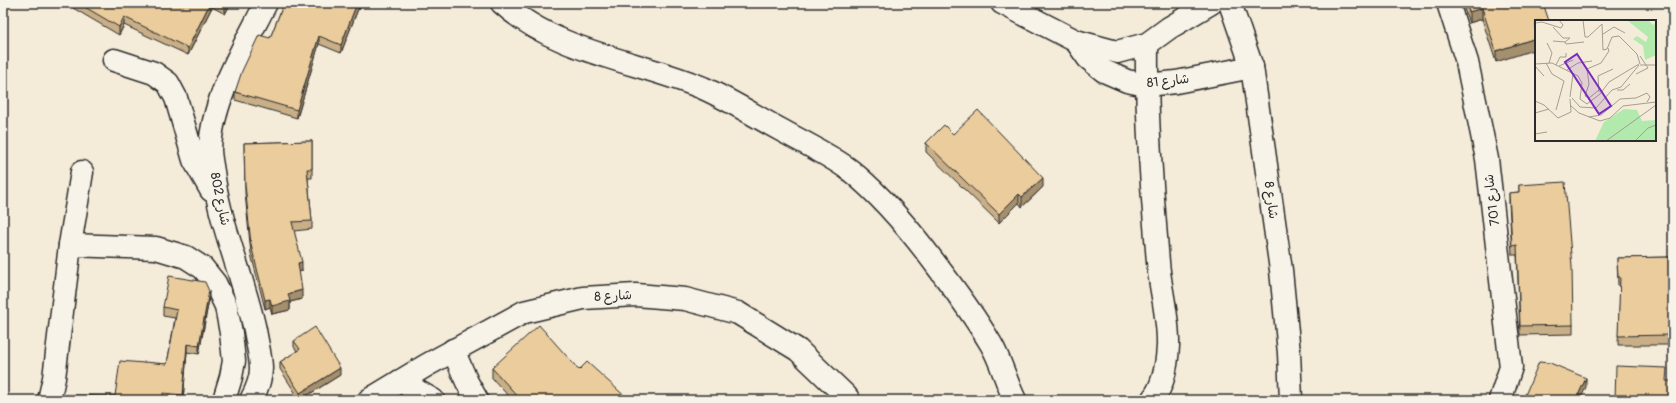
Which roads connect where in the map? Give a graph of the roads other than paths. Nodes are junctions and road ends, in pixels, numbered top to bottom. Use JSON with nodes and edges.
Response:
{"nodes":[{"id":1,"x":266,"y":3,"type":"edge"},
{"id":2,"x":502,"y":3,"type":"edge"},
{"id":3,"x":1002,"y":3,"type":"edge"},
{"id":4,"x":1211,"y":3,"type":"edge"},
{"id":5,"x":1230,"y":3,"type":"edge"},
{"id":6,"x":1448,"y":3,"type":"edge"},
{"id":7,"x":1076,"y":41,"type":"junction"},
{"id":8,"x":1147,"y":44,"type":"junction"},
{"id":9,"x":114,"y":60,"type":"dead end"},
{"id":10,"x":1252,"y":67,"type":"junction"},
{"id":11,"x":1146,"y":85,"type":"junction"},
{"id":12,"x":82,"y":172,"type":"dead end"},
{"id":13,"x":218,"y":203,"type":"junction"},
{"id":14,"x":70,"y":245,"type":"junction"},
{"id":15,"x":454,"y":350,"type":"junction"},
{"id":16,"x":400,"y":381,"type":"junction"},
{"id":17,"x":49,"y":400,"type":"edge"},
{"id":18,"x":224,"y":400,"type":"edge"},
{"id":19,"x":251,"y":400,"type":"edge"},
{"id":20,"x":369,"y":400,"type":"edge"},
{"id":21,"x":433,"y":400,"type":"edge"},
{"id":22,"x":477,"y":400,"type":"edge"},
{"id":23,"x":849,"y":400,"type":"edge"},
{"id":24,"x":1015,"y":400,"type":"edge"},
{"id":25,"x":1152,"y":400,"type":"edge"},
{"id":26,"x":1291,"y":400,"type":"edge"},
{"id":27,"x":1500,"y":400,"type":"edge"}],
"edges":[{"from":1,"to":13,"type":"street","name":"شارع 802"},
{"from":2,"to":24,"type":"street"},
{"from":3,"to":7,"type":"street","name":"شارع 81"},
{"from":4,"to":8,"type":"street","name":"شارع 81"},
{"from":5,"to":10,"type":"street","name":"شارع 8"},
{"from":6,"to":27,"type":"street","name":"شارع 701"},
{"from":7,"to":8,"type":"street","name":"شارع 81"},
{"from":7,"to":11,"type":"street","name":"شارع 81"},
{"from":8,"to":11,"type":"street"},
{"from":9,"to":13,"type":"street"},
{"from":10,"to":11,"type":"street","name":"شارع 81"},
{"from":10,"to":26,"type":"street","name":"شارع 8"},
{"from":11,"to":25,"type":"street"},
{"from":12,"to":14,"type":"street"},
{"from":13,"to":19,"type":"street","name":"شارع 802"},
{"from":14,"to":17,"type":"street"},
{"from":14,"to":18,"type":"street"},
{"from":15,"to":16,"type":"street","name":"شارع 8"},
{"from":15,"to":22,"type":"street"},
{"from":15,"to":23,"type":"street","name":"شارع 8"},
{"from":16,"to":20,"type":"street","name":"شارع 8"},
{"from":16,"to":21,"type":"street"}]}
